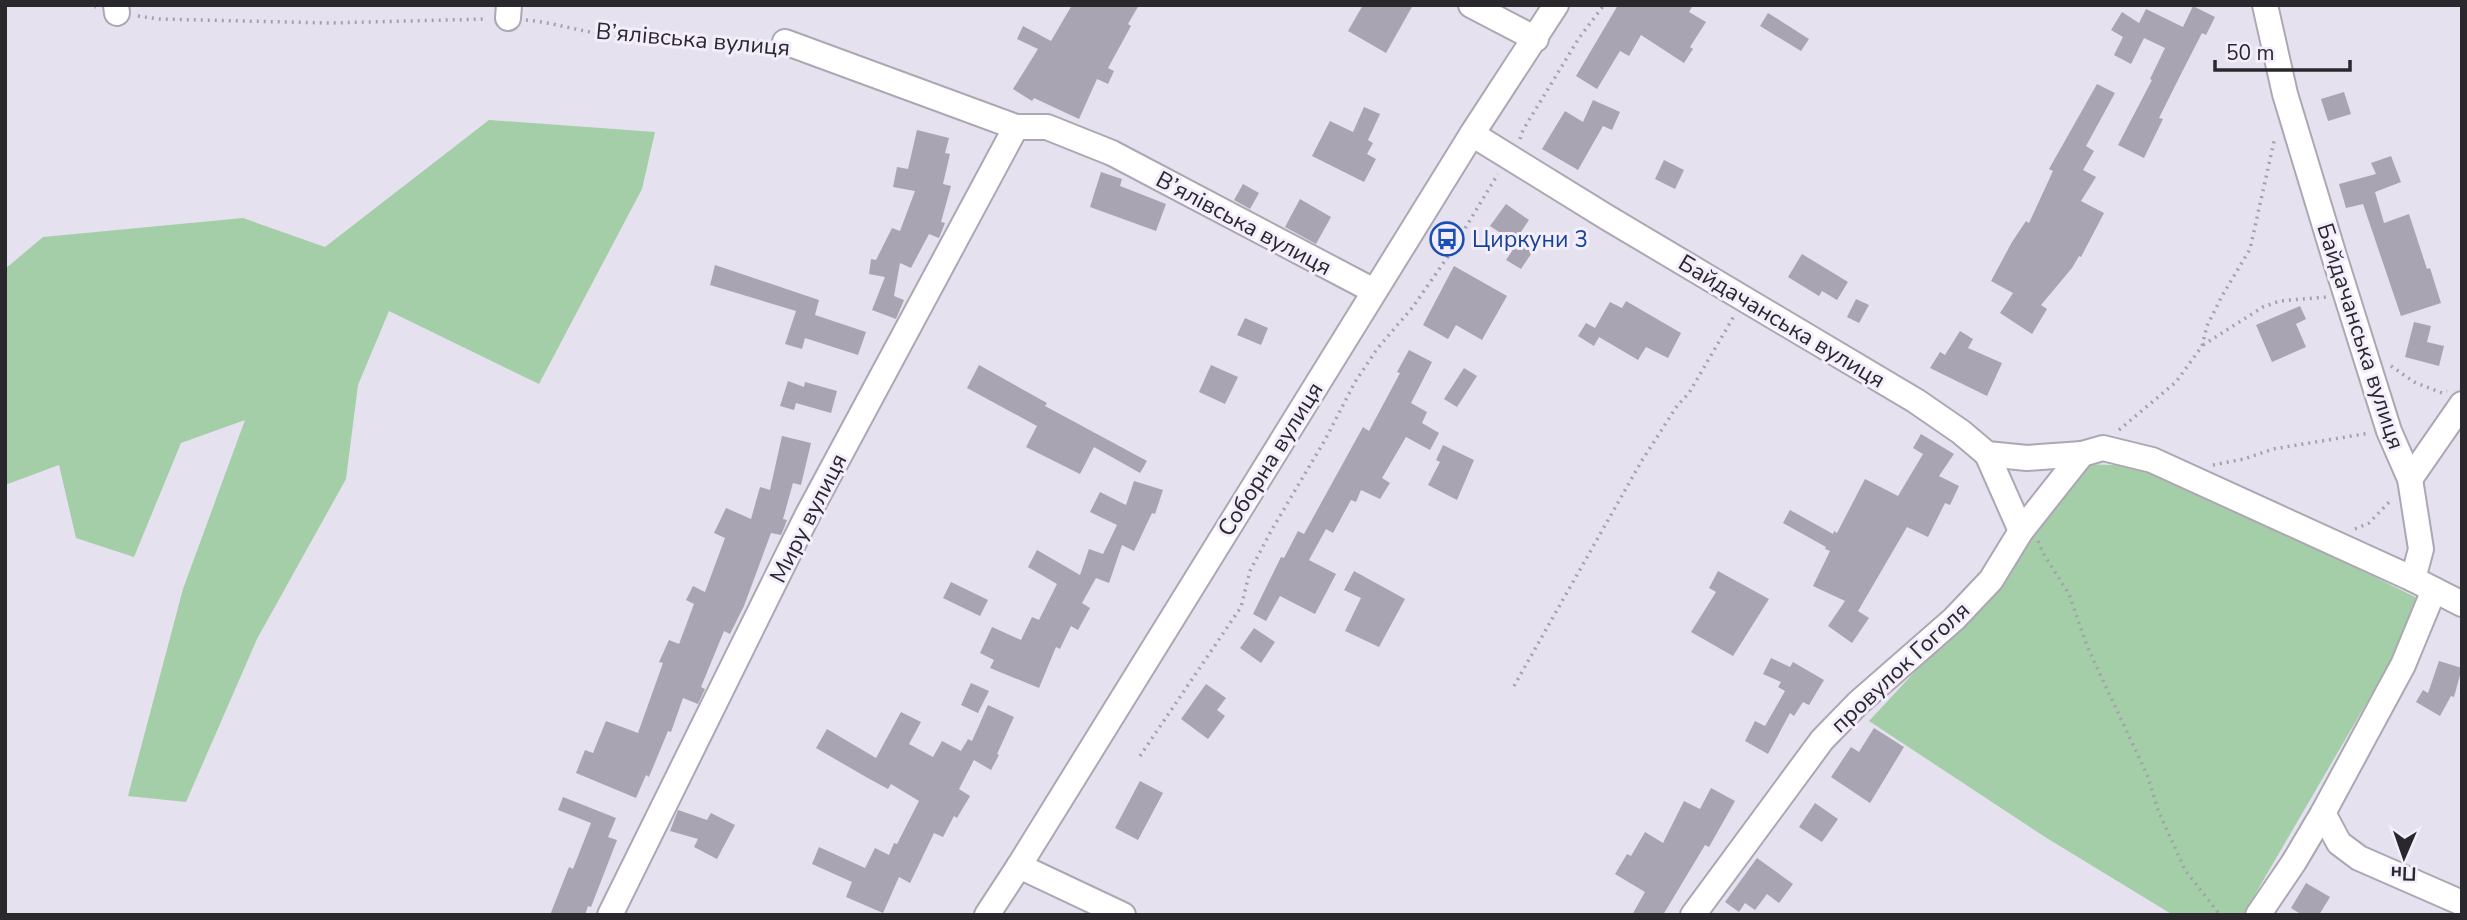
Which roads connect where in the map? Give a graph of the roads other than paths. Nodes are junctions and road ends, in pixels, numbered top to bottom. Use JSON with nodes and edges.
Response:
{"nodes":[{"id":1,"x":1471,"y":5,"type":"edge"},
{"id":2,"x":1556,"y":5,"type":"edge"},
{"id":3,"x":2265,"y":5,"type":"edge"},
{"id":4,"x":1536,"y":38,"type":"junction"},
{"id":5,"x":785,"y":42,"type":"road end"},
{"id":6,"x":1016,"y":127,"type":"junction"},
{"id":7,"x":1472,"y":134,"type":"junction"},
{"id":8,"x":1374,"y":291,"type":"junction"},
{"id":9,"x":2457,"y":396,"type":"edge"},
{"id":10,"x":2093,"y":451,"type":"junction"},
{"id":11,"x":1987,"y":454,"type":"junction"},
{"id":12,"x":2410,"y":479,"type":"junction"},
{"id":13,"x":2026,"y":526,"type":"junction"},
{"id":14,"x":2424,"y":584,"type":"junction"},
{"id":15,"x":2462,"y":604,"type":"edge"},
{"id":16,"x":2323,"y":813,"type":"junction"},
{"id":17,"x":1019,"y":866,"type":"junction"},
{"id":18,"x":2462,"y":903,"type":"edge"},
{"id":19,"x":610,"y":915,"type":"edge"},
{"id":20,"x":987,"y":915,"type":"edge"},
{"id":21,"x":1123,"y":915,"type":"edge"},
{"id":22,"x":1693,"y":915,"type":"edge"},
{"id":23,"x":2258,"y":915,"type":"edge"}],
"edges":[{"from":1,"to":4,"type":"street"},
{"from":2,"to":4,"type":"street","name":"Соборна вулиця"},
{"from":3,"to":12,"type":"street","name":"Байдачанська вулиця"},
{"from":4,"to":7,"type":"street","name":"Соборна вулиця"},
{"from":5,"to":6,"type":"street","name":"В’ялівська вулиця"},
{"from":6,"to":8,"type":"street","name":"В’ялівська вулиця"},
{"from":6,"to":19,"type":"street","name":"Миру вулиця"},
{"from":7,"to":8,"type":"street","name":"Соборна вулиця"},
{"from":7,"to":11,"type":"street","name":"Байдачанська вулиця"},
{"from":8,"to":17,"type":"street","name":"Соборна вулиця"},
{"from":9,"to":12,"type":"street"},
{"from":10,"to":11,"type":"street"},
{"from":10,"to":13,"type":"street","name":"провулок Гоголя"},
{"from":10,"to":14,"type":"street"},
{"from":11,"to":13,"type":"street"},
{"from":12,"to":14,"type":"street","name":"Байдачанська вулиця"},
{"from":13,"to":22,"type":"street","name":"провулок Гоголя"},
{"from":14,"to":15,"type":"street"},
{"from":14,"to":16,"type":"street","name":"Байдачанська вулиця"},
{"from":16,"to":18,"type":"street"},
{"from":16,"to":23,"type":"street","name":"Байдачанська вулиця"},
{"from":17,"to":20,"type":"street","name":"Соборна вулиця"},
{"from":17,"to":21,"type":"street"}]}
